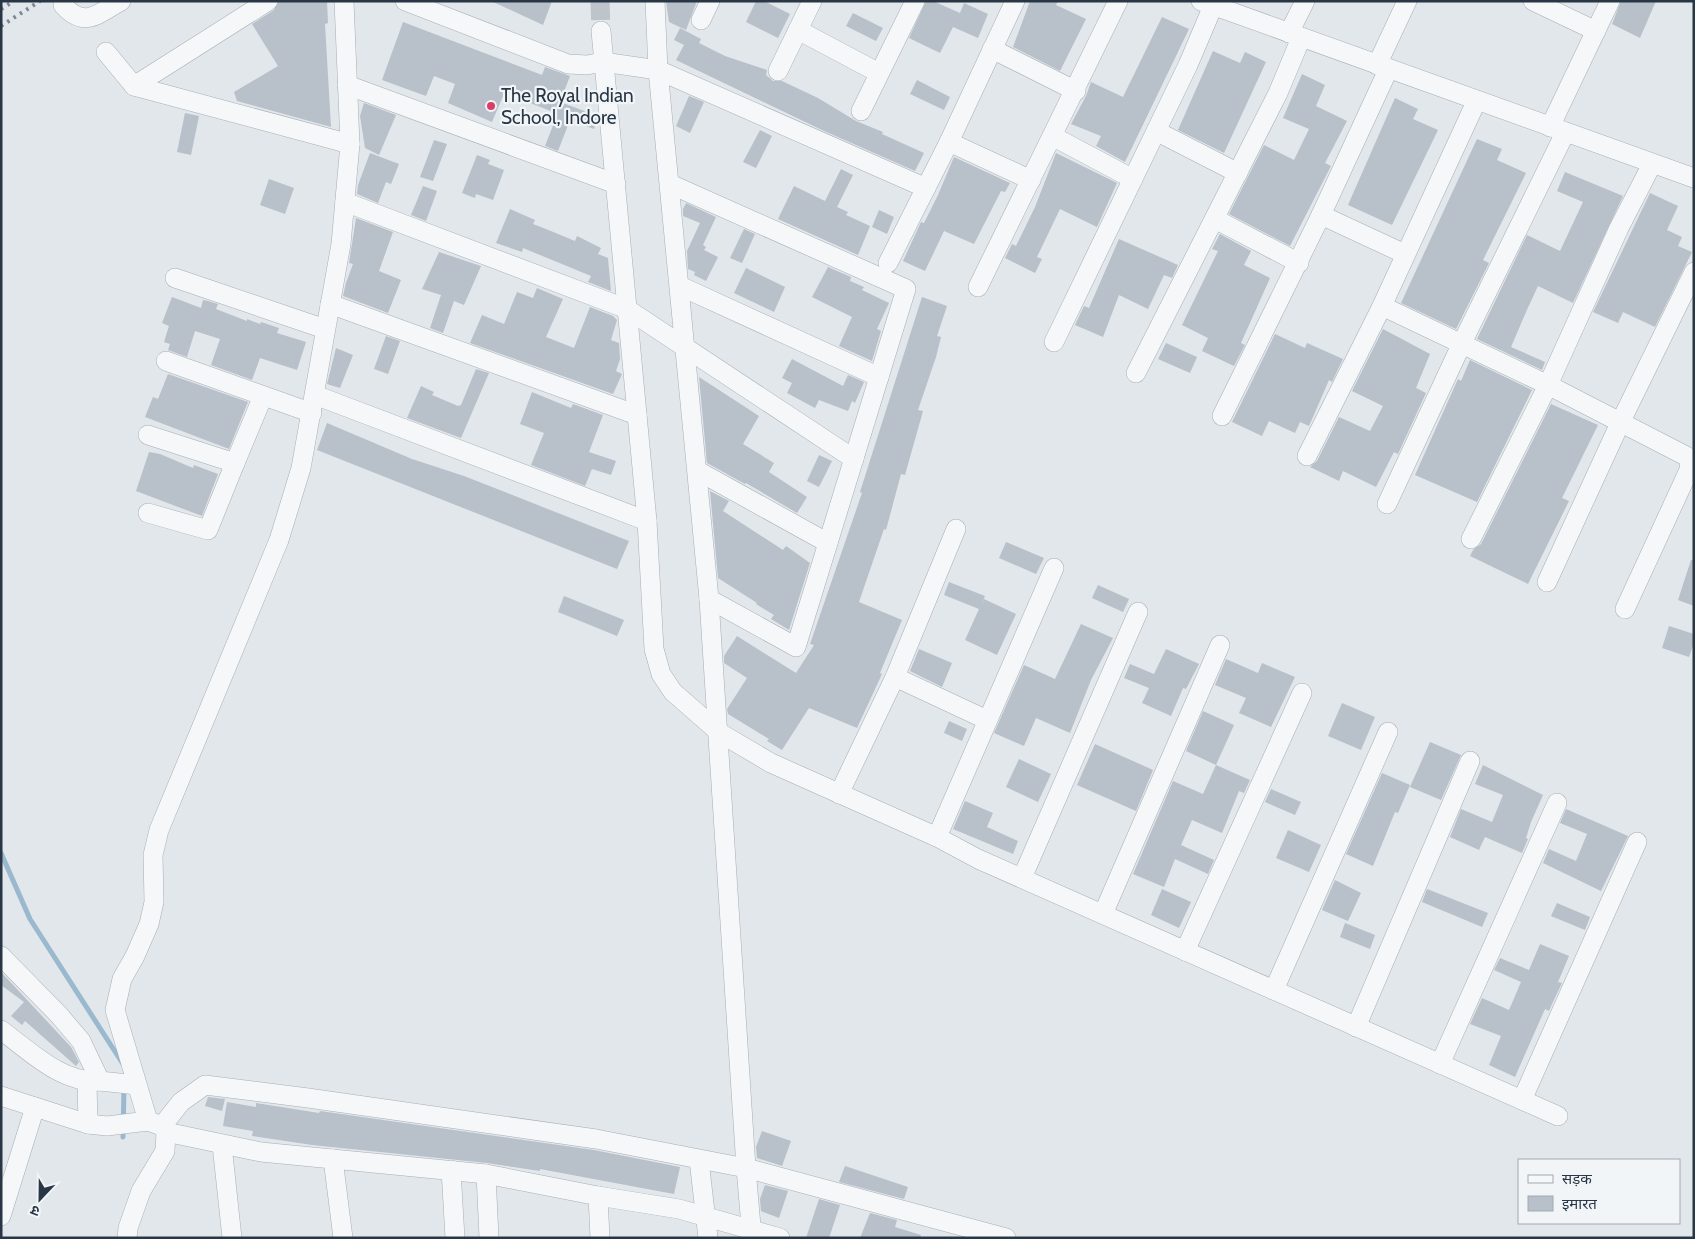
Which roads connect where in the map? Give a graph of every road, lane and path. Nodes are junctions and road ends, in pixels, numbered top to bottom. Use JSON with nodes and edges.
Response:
{"nodes":[{"id":1,"x":121,"y":1,"type":"edge"},
{"id":2,"x":268,"y":1,"type":"edge"},
{"id":3,"x":344,"y":1,"type":"edge"},
{"id":4,"x":405,"y":1,"type":"edge"},
{"id":5,"x":655,"y":1,"type":"edge"},
{"id":6,"x":710,"y":1,"type":"edge"},
{"id":7,"x":812,"y":1,"type":"edge"},
{"id":8,"x":915,"y":1,"type":"edge"},
{"id":9,"x":1015,"y":1,"type":"edge"},
{"id":10,"x":1118,"y":1,"type":"edge"},
{"id":11,"x":1305,"y":1,"type":"edge"},
{"id":12,"x":1408,"y":1,"type":"edge"},
{"id":13,"x":1533,"y":1,"type":"edge"},
{"id":14,"x":1610,"y":1,"type":"edge"},
{"id":15,"x":1207,"y":4,"type":"edge"},
{"id":16,"x":63,"y":5,"type":"dead end"},
{"id":17,"x":701,"y":20,"type":"dead end"},
{"id":18,"x":798,"y":30,"type":"junction"},
{"id":19,"x":601,"y":31,"type":"tunnel mouth"},
{"id":20,"x":1596,"y":31,"type":"junction"},
{"id":21,"x":1295,"y":36,"type":"junction"},
{"id":22,"x":992,"y":50,"type":"junction"},
{"id":23,"x":106,"y":52,"type":"dead end"},
{"id":24,"x":603,"y":62,"type":"junction"},
{"id":25,"x":1382,"y":67,"type":"junction"},
{"id":26,"x":658,"y":70,"type":"junction"},
{"id":27,"x":778,"y":71,"type":"dead end"},
{"id":28,"x":879,"y":74,"type":"junction"},
{"id":29,"x":348,"y":85,"type":"junction"},
{"id":30,"x":134,"y":86,"type":"junction"},
{"id":31,"x":1076,"y":91,"type":"junction"},
{"id":32,"x":1476,"y":102,"type":"junction"},
{"id":33,"x":861,"y":111,"type":"dead end"},
{"id":34,"x":1557,"y":130,"type":"junction"},
{"id":35,"x":1156,"y":131,"type":"junction"},
{"id":36,"x":1054,"y":137,"type":"junction"},
{"id":37,"x":949,"y":142,"type":"junction"},
{"id":38,"x":350,"y":144,"type":"junction"},
{"id":39,"x":1652,"y":164,"type":"junction"},
{"id":40,"x":1238,"y":172,"type":"junction"},
{"id":41,"x":1694,"y":178,"type":"edge"},
{"id":42,"x":1133,"y":179,"type":"junction"},
{"id":43,"x":1030,"y":180,"type":"junction"},
{"id":44,"x":616,"y":184,"type":"junction"},
{"id":45,"x":670,"y":184,"type":"junction"},
{"id":46,"x":926,"y":188,"type":"junction"},
{"id":47,"x":345,"y":202,"type":"junction"},
{"id":48,"x":1321,"y":215,"type":"junction"},
{"id":49,"x":1215,"y":219,"type":"junction"},
{"id":50,"x":1405,"y":254,"type":"junction"},
{"id":51,"x":888,"y":263,"type":"dead end"},
{"id":52,"x":1299,"y":263,"type":"junction"},
{"id":53,"x":1694,"y":272,"type":"edge"},
{"id":54,"x":175,"y":278,"type":"dead end"},
{"id":55,"x":680,"y":286,"type":"junction"},
{"id":56,"x":978,"y":287,"type":"dead end"},
{"id":57,"x":330,"y":304,"type":"junction"},
{"id":58,"x":1382,"y":306,"type":"junction"},
{"id":59,"x":627,"y":309,"type":"junction"},
{"id":60,"x":326,"y":329,"type":"junction"},
{"id":61,"x":1054,"y":342,"type":"dead end"},
{"id":62,"x":1462,"y":343,"type":"junction"},
{"id":63,"x":686,"y":350,"type":"junction"},
{"id":64,"x":166,"y":361,"type":"dead end"},
{"id":65,"x":1136,"y":373,"type":"dead end"},
{"id":66,"x":879,"y":377,"type":"junction"},
{"id":67,"x":1548,"y":385,"type":"junction"},
{"id":68,"x":263,"y":396,"type":"junction"},
{"id":69,"x":313,"y":404,"type":"junction"},
{"id":70,"x":637,"y":414,"type":"junction"},
{"id":71,"x":1222,"y":416,"type":"dead end"},
{"id":72,"x":1621,"y":421,"type":"junction"},
{"id":73,"x":148,"y":435,"type":"dead end"},
{"id":74,"x":1307,"y":456,"type":"dead end"},
{"id":75,"x":854,"y":459,"type":"junction"},
{"id":76,"x":235,"y":463,"type":"junction"},
{"id":77,"x":698,"y":471,"type":"junction"},
{"id":78,"x":1387,"y":504,"type":"dead end"},
{"id":79,"x":148,"y":513,"type":"dead end"},
{"id":80,"x":647,"y":521,"type":"junction"},
{"id":81,"x":956,"y":529,"type":"dead end"},
{"id":82,"x":1472,"y":539,"type":"dead end"},
{"id":83,"x":828,"y":543,"type":"junction"},
{"id":84,"x":1054,"y":568,"type":"dead end"},
{"id":85,"x":1547,"y":582,"type":"dead end"},
{"id":86,"x":710,"y":599,"type":"junction"},
{"id":87,"x":1625,"y":609,"type":"dead end"},
{"id":88,"x":1138,"y":612,"type":"dead end"},
{"id":89,"x":1220,"y":645,"type":"dead end"},
{"id":90,"x":895,"y":677,"type":"junction"},
{"id":91,"x":1302,"y":693,"type":"dead end"},
{"id":92,"x":987,"y":720,"type":"junction"},
{"id":93,"x":1388,"y":732,"type":"dead end"},
{"id":94,"x":720,"y":733,"type":"junction"},
{"id":95,"x":1470,"y":761,"type":"dead end"},
{"id":96,"x":840,"y":794,"type":"junction"},
{"id":97,"x":1557,"y":803,"type":"dead end"},
{"id":98,"x":937,"y":836,"type":"junction"},
{"id":99,"x":1637,"y":842,"type":"dead end"},
{"id":100,"x":1022,"y":878,"type":"junction"},
{"id":101,"x":1103,"y":914,"type":"junction"},
{"id":102,"x":1186,"y":951,"type":"junction"},
{"id":103,"x":1,"y":956,"type":"edge"},
{"id":104,"x":1274,"y":990,"type":"junction"},
{"id":105,"x":1356,"y":1027,"type":"junction"},
{"id":106,"x":1,"y":1030,"type":"edge"},
{"id":107,"x":1440,"y":1064,"type":"junction"},
{"id":108,"x":114,"y":1083,"type":"junction"},
{"id":109,"x":1,"y":1096,"type":"edge"},
{"id":110,"x":1522,"y":1100,"type":"junction"},
{"id":111,"x":35,"y":1107,"type":"junction"},
{"id":112,"x":1558,"y":1116,"type":"dead end"},
{"id":113,"x":88,"y":1124,"type":"junction"},
{"id":114,"x":159,"y":1126,"type":"junction"},
{"id":115,"x":222,"y":1145,"type":"junction"},
{"id":116,"x":333,"y":1159,"type":"junction"},
{"id":117,"x":699,"y":1160,"type":"junction"},
{"id":118,"x":746,"y":1168,"type":"junction"},
{"id":119,"x":452,"y":1170,"type":"junction"},
{"id":120,"x":486,"y":1174,"type":"junction"},
{"id":121,"x":598,"y":1196,"type":"junction"},
{"id":122,"x":1,"y":1216,"type":"edge"},
{"id":123,"x":707,"y":1218,"type":"junction"},
{"id":124,"x":751,"y":1234,"type":"edge"},
{"id":125,"x":127,"y":1238,"type":"edge"},
{"id":126,"x":232,"y":1238,"type":"edge"},
{"id":127,"x":342,"y":1238,"type":"edge"},
{"id":128,"x":455,"y":1238,"type":"edge"},
{"id":129,"x":490,"y":1238,"type":"edge"},
{"id":130,"x":600,"y":1238,"type":"edge"},
{"id":131,"x":708,"y":1238,"type":"edge"},
{"id":132,"x":780,"y":1238,"type":"edge"},
{"id":133,"x":1006,"y":1238,"type":"edge"}],
"edges":[{"from":1,"to":16,"type":"street"},
{"from":2,"to":30,"type":"street"},
{"from":3,"to":29,"type":"street"},
{"from":4,"to":24,"type":"street"},
{"from":5,"to":26,"type":"street"},
{"from":6,"to":17,"type":"street"},
{"from":7,"to":18,"type":"street"},
{"from":8,"to":28,"type":"street"},
{"from":9,"to":22,"type":"street"},
{"from":10,"to":31,"type":"street"},
{"from":11,"to":21,"type":"street"},
{"from":12,"to":25,"type":"street"},
{"from":13,"to":20,"type":"street"},
{"from":14,"to":20,"type":"street"},
{"from":15,"to":21,"type":"street"},
{"from":15,"to":35,"type":"street"},
{"from":18,"to":27,"type":"street"},
{"from":18,"to":28,"type":"street"},
{"from":19,"to":24,"type":"street"},
{"from":20,"to":34,"type":"street"},
{"from":21,"to":25,"type":"street"},
{"from":21,"to":40,"type":"street"},
{"from":22,"to":31,"type":"street"},
{"from":22,"to":37,"type":"street"},
{"from":23,"to":30,"type":"street"},
{"from":24,"to":26,"type":"street"},
{"from":24,"to":44,"type":"street"},
{"from":25,"to":32,"type":"street"},
{"from":25,"to":48,"type":"street"},
{"from":26,"to":45,"type":"street"},
{"from":26,"to":46,"type":"street"},
{"from":28,"to":33,"type":"street"},
{"from":29,"to":38,"type":"street"},
{"from":29,"to":44,"type":"street"},
{"from":30,"to":38,"type":"street"},
{"from":31,"to":36,"type":"street"},
{"from":32,"to":34,"type":"street"},
{"from":32,"to":50,"type":"street"},
{"from":34,"to":39,"type":"street"},
{"from":34,"to":62,"type":"street"},
{"from":35,"to":40,"type":"street"},
{"from":35,"to":42,"type":"street"},
{"from":36,"to":42,"type":"street"},
{"from":36,"to":43,"type":"street"},
{"from":37,"to":43,"type":"street"},
{"from":37,"to":46,"type":"street"},
{"from":38,"to":47,"type":"street"},
{"from":39,"to":41,"type":"street"},
{"from":39,"to":67,"type":"street"},
{"from":40,"to":49,"type":"street"},
{"from":42,"to":61,"type":"street"},
{"from":43,"to":56,"type":"street"},
{"from":44,"to":59,"type":"street"},
{"from":45,"to":55,"type":"street"},
{"from":45,"to":66,"type":"street"},
{"from":46,"to":51,"type":"street"},
{"from":47,"to":57,"type":"street"},
{"from":47,"to":59,"type":"street"},
{"from":48,"to":50,"type":"street"},
{"from":48,"to":52,"type":"street"},
{"from":49,"to":52,"type":"street"},
{"from":49,"to":65,"type":"street"},
{"from":50,"to":58,"type":"street"},
{"from":52,"to":71,"type":"street"},
{"from":53,"to":72,"type":"street"},
{"from":54,"to":60,"type":"street"},
{"from":55,"to":63,"type":"street"},
{"from":55,"to":66,"type":"street"},
{"from":57,"to":60,"type":"street"},
{"from":57,"to":70,"type":"street"},
{"from":58,"to":62,"type":"street"},
{"from":58,"to":74,"type":"street"},
{"from":59,"to":63,"type":"street"},
{"from":59,"to":70,"type":"street"},
{"from":60,"to":69,"type":"street"},
{"from":62,"to":67,"type":"street"},
{"from":62,"to":78,"type":"street"},
{"from":63,"to":75,"type":"street"},
{"from":63,"to":77,"type":"street"},
{"from":64,"to":68,"type":"street"},
{"from":66,"to":75,"type":"street"},
{"from":67,"to":72,"type":"street"},
{"from":67,"to":82,"type":"street"},
{"from":68,"to":69,"type":"street"},
{"from":68,"to":76,"type":"street"},
{"from":69,"to":80,"type":"street"},
{"from":69,"to":108,"type":"street"},
{"from":70,"to":80,"type":"street"},
{"from":72,"to":85,"type":"street"},
{"from":72,"to":87,"type":"street"},
{"from":73,"to":76,"type":"street"},
{"from":75,"to":83,"type":"street"},
{"from":76,"to":79,"type":"street"},
{"from":77,"to":83,"type":"street"},
{"from":77,"to":86,"type":"street"},
{"from":80,"to":94,"type":"street"},
{"from":81,"to":90,"type":"street"},
{"from":83,"to":86,"type":"street"},
{"from":84,"to":92,"type":"street"},
{"from":86,"to":94,"type":"street"},
{"from":88,"to":100,"type":"street"},
{"from":89,"to":101,"type":"street"},
{"from":90,"to":92,"type":"street"},
{"from":90,"to":96,"type":"street"},
{"from":91,"to":102,"type":"street"},
{"from":92,"to":98,"type":"street"},
{"from":93,"to":104,"type":"street"},
{"from":94,"to":96,"type":"street"},
{"from":94,"to":118,"type":"street"},
{"from":95,"to":105,"type":"street"},
{"from":96,"to":98,"type":"street"},
{"from":97,"to":107,"type":"street"},
{"from":98,"to":100,"type":"street"},
{"from":99,"to":110,"type":"street"},
{"from":100,"to":101,"type":"street"},
{"from":101,"to":102,"type":"street"},
{"from":102,"to":104,"type":"street"},
{"from":103,"to":108,"type":"street"},
{"from":104,"to":105,"type":"street"},
{"from":105,"to":107,"type":"street"},
{"from":106,"to":108,"type":"street"},
{"from":107,"to":110,"type":"street"},
{"from":108,"to":113,"type":"street"},
{"from":108,"to":114,"type":"street"},
{"from":109,"to":111,"type":"street"},
{"from":110,"to":112,"type":"street"},
{"from":111,"to":113,"type":"street"},
{"from":111,"to":122,"type":"street"},
{"from":113,"to":114,"type":"street"},
{"from":114,"to":115,"type":"street"},
{"from":114,"to":117,"type":"street"},
{"from":114,"to":125,"type":"street"},
{"from":115,"to":116,"type":"street"},
{"from":115,"to":126,"type":"street"},
{"from":116,"to":119,"type":"street"},
{"from":116,"to":127,"type":"street"},
{"from":117,"to":118,"type":"street"},
{"from":117,"to":123,"type":"street"},
{"from":118,"to":124,"type":"street"},
{"from":118,"to":133,"type":"street"},
{"from":119,"to":120,"type":"street"},
{"from":119,"to":128,"type":"street"},
{"from":120,"to":121,"type":"street"},
{"from":120,"to":129,"type":"street"},
{"from":121,"to":123,"type":"street"},
{"from":121,"to":130,"type":"street"},
{"from":123,"to":124,"type":"street"},
{"from":123,"to":131,"type":"street"},
{"from":124,"to":132,"type":"street"}]}
